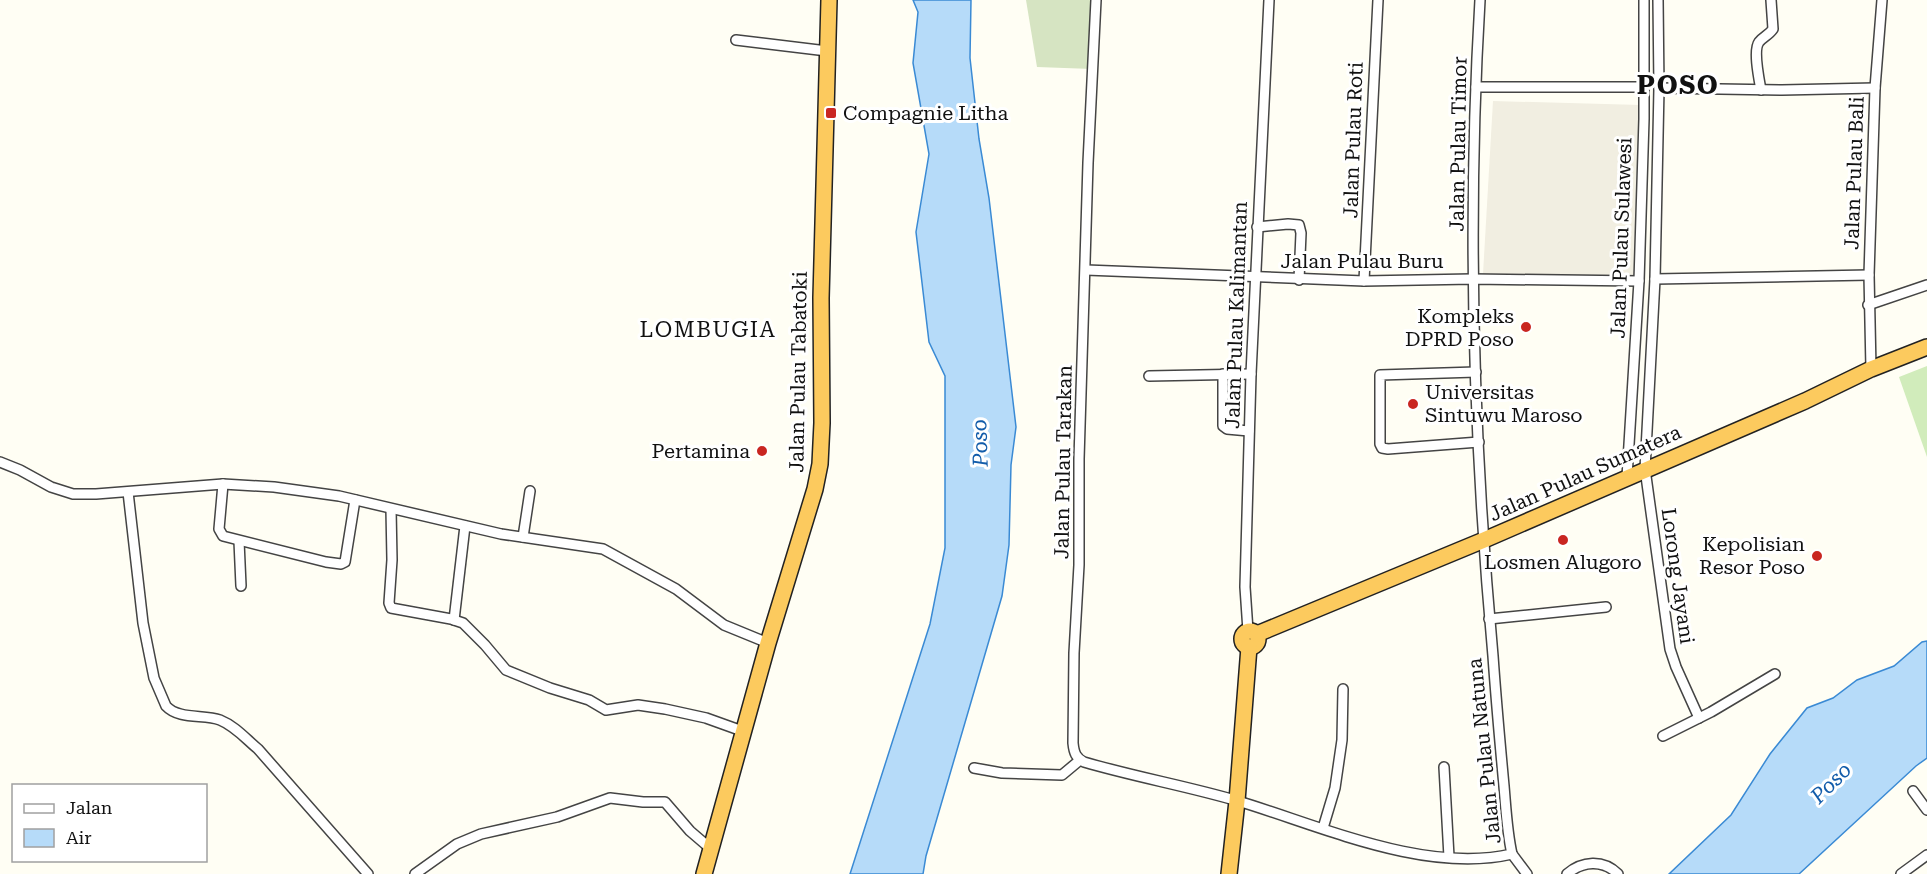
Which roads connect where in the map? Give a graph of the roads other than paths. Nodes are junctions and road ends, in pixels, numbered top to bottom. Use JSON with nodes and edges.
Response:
{"nodes":[{"id":1,"x":829,"y":0,"type":"edge"},
{"id":2,"x":1096,"y":0,"type":"edge"},
{"id":3,"x":1269,"y":0,"type":"edge"},
{"id":4,"x":1378,"y":0,"type":"edge"},
{"id":5,"x":1480,"y":0,"type":"edge"},
{"id":6,"x":1644,"y":0,"type":"edge"},
{"id":7,"x":1658,"y":0,"type":"edge"},
{"id":8,"x":1771,"y":0,"type":"edge"},
{"id":9,"x":1882,"y":0,"type":"edge"},
{"id":10,"x":736,"y":40,"type":"dead end"},
{"id":11,"x":827,"y":51,"type":"junction"},
{"id":12,"x":1476,"y":87,"type":"junction"},
{"id":13,"x":1643,"y":87,"type":"junction"},
{"id":14,"x":1659,"y":88,"type":"junction"},
{"id":15,"x":1875,"y":88,"type":"junction"},
{"id":16,"x":1761,"y":90,"type":"junction"},
{"id":17,"x":1641,"y":194,"type":"junction"},
{"id":18,"x":1656,"y":194,"type":"junction"},
{"id":19,"x":1257,"y":227,"type":"junction"},
{"id":20,"x":1086,"y":270,"type":"junction"},
{"id":21,"x":1869,"y":275,"type":"junction"},
{"id":22,"x":1255,"y":278,"type":"junction"},
{"id":23,"x":1472,"y":279,"type":"junction"},
{"id":24,"x":1655,"y":279,"type":"junction"},
{"id":25,"x":1299,"y":280,"type":"junction"},
{"id":26,"x":1364,"y":281,"type":"junction"},
{"id":27,"x":1639,"y":281,"type":"junction"},
{"id":28,"x":1927,"y":285,"type":"edge"},
{"id":29,"x":1868,"y":305,"type":"junction"},
{"id":30,"x":1927,"y":346,"type":"edge"},
{"id":31,"x":1871,"y":348,"type":"junction"},
{"id":32,"x":1888,"y":362,"type":"junction"},
{"id":33,"x":1870,"y":369,"type":"junction"},
{"id":34,"x":1476,"y":372,"type":"junction"},
{"id":35,"x":1223,"y":374,"type":"junction"},
{"id":36,"x":1251,"y":374,"type":"junction"},
{"id":37,"x":1149,"y":376,"type":"dead end"},
{"id":38,"x":1632,"y":411,"type":"junction"},
{"id":39,"x":1647,"y":414,"type":"junction"},
{"id":40,"x":1249,"y":431,"type":"junction"},
{"id":41,"x":1479,"y":442,"type":"junction"},
{"id":42,"x":0,"y":462,"type":"edge"},
{"id":43,"x":1646,"y":469,"type":"junction"},
{"id":44,"x":1627,"y":477,"type":"junction"},
{"id":45,"x":222,"y":484,"type":"junction"},
{"id":46,"x":530,"y":491,"type":"dead end"},
{"id":47,"x":128,"y":492,"type":"junction"},
{"id":48,"x":355,"y":500,"type":"junction"},
{"id":49,"x":392,"y":509,"type":"junction"},
{"id":50,"x":465,"y":526,"type":"junction"},
{"id":51,"x":523,"y":537,"type":"junction"},
{"id":52,"x":1484,"y":540,"type":"junction"},
{"id":53,"x":239,"y":541,"type":"junction"},
{"id":54,"x":241,"y":586,"type":"dead end"},
{"id":55,"x":1606,"y":607,"type":"dead end"},
{"id":56,"x":1489,"y":619,"type":"junction"},
{"id":57,"x":454,"y":620,"type":"junction"},
{"id":58,"x":1251,"y":637,"type":"junction"},
{"id":59,"x":768,"y":643,"type":"junction"},
{"id":60,"x":1775,"y":674,"type":"dead end"},
{"id":61,"x":1343,"y":689,"type":"dead end"},
{"id":62,"x":1699,"y":718,"type":"junction"},
{"id":63,"x":744,"y":732,"type":"junction"},
{"id":64,"x":1663,"y":736,"type":"dead end"},
{"id":65,"x":1080,"y":760,"type":"junction"},
{"id":66,"x":1444,"y":767,"type":"dead end"},
{"id":67,"x":974,"y":768,"type":"dead end"},
{"id":68,"x":1913,"y":790,"type":"dead end"},
{"id":69,"x":1237,"y":801,"type":"junction"},
{"id":70,"x":1927,"y":810,"type":"edge"},
{"id":71,"x":1323,"y":828,"type":"junction"},
{"id":72,"x":711,"y":849,"type":"junction"},
{"id":73,"x":1512,"y":854,"type":"junction"},
{"id":74,"x":1927,"y":855,"type":"edge"},
{"id":75,"x":1449,"y":857,"type":"junction"},
{"id":76,"x":368,"y":874,"type":"edge"},
{"id":77,"x":415,"y":874,"type":"edge"},
{"id":78,"x":704,"y":874,"type":"edge"},
{"id":79,"x":1229,"y":874,"type":"edge"},
{"id":80,"x":1527,"y":874,"type":"edge"},
{"id":81,"x":1567,"y":874,"type":"edge"},
{"id":82,"x":1618,"y":874,"type":"edge"},
{"id":83,"x":1901,"y":874,"type":"edge"}],
"edges":[{"from":1,"to":11,"type":"highway","name":"Jalan Pulau Tabatoki"},
{"from":2,"to":20,"type":"street","name":"Jalan Pulau Tarakan"},
{"from":3,"to":19,"type":"street","name":"Jalan Pulau Kalimantan"},
{"from":4,"to":26,"type":"street","name":"Jalan Pulau Roti"},
{"from":5,"to":12,"type":"street","name":"Jalan Pulau Timor"},
{"from":6,"to":13,"type":"street","name":"Jalan Pulau Sulawesi"},
{"from":7,"to":14,"type":"street","name":"Jalan Pulau Sulawesi"},
{"from":8,"to":16,"type":"street"},
{"from":9,"to":15,"type":"street","name":"Jalan Pulau Bali"},
{"from":10,"to":11,"type":"street"},
{"from":11,"to":59,"type":"highway","name":"Jalan Pulau Tabatoki"},
{"from":12,"to":13,"type":"street"},
{"from":12,"to":23,"type":"street","name":"Jalan Pulau Timor"},
{"from":13,"to":17,"type":"street","name":"Jalan Pulau Sulawesi"},
{"from":14,"to":16,"type":"street"},
{"from":14,"to":18,"type":"street","name":"Jalan Pulau Sulawesi"},
{"from":15,"to":16,"type":"street"},
{"from":15,"to":21,"type":"street","name":"Jalan Pulau Bali"},
{"from":17,"to":18,"type":"street"},
{"from":17,"to":27,"type":"street","name":"Jalan Pulau Sulawesi"},
{"from":18,"to":24,"type":"street","name":"Jalan Pulau Sulawesi"},
{"from":19,"to":22,"type":"street","name":"Jalan Pulau Kalimantan"},
{"from":19,"to":25,"type":"street"},
{"from":20,"to":22,"type":"street","name":"Jalan Pulau Buru"},
{"from":20,"to":65,"type":"street","name":"Jalan Pulau Tarakan"},
{"from":21,"to":24,"type":"street"},
{"from":21,"to":29,"type":"street","name":"Jalan Pulau Bali"},
{"from":22,"to":25,"type":"street","name":"Jalan Pulau Buru"},
{"from":22,"to":36,"type":"street","name":"Jalan Pulau Kalimantan"},
{"from":23,"to":26,"type":"street","name":"Jalan Pulau Buru"},
{"from":23,"to":27,"type":"street","name":"Jalan Pulau Buru"},
{"from":23,"to":34,"type":"street","name":"Jalan Pulau Timor"},
{"from":24,"to":39,"type":"street","name":"Jalan Pulau Sulawesi"},
{"from":25,"to":26,"type":"street","name":"Jalan Pulau Buru"},
{"from":27,"to":38,"type":"street","name":"Jalan Pulau Sulawesi"},
{"from":28,"to":29,"type":"street"},
{"from":29,"to":31,"type":"street","name":"Jalan Pulau Bali"},
{"from":30,"to":32,"type":"highway","name":"Jalan Pulau Sumatera"},
{"from":31,"to":32,"type":"street"},
{"from":31,"to":33,"type":"street","name":"Jalan Pulau Bali"},
{"from":32,"to":33,"type":"highway","name":"Jalan Pulau Sumatera"},
{"from":33,"to":43,"type":"highway","name":"Jalan Pulau Sumatera"},
{"from":34,"to":41,"type":"street","name":"Jalan Pulau Timor"},
{"from":34,"to":41,"type":"street"},
{"from":35,"to":36,"type":"street"},
{"from":35,"to":37,"type":"street"},
{"from":35,"to":40,"type":"street"},
{"from":36,"to":40,"type":"street","name":"Jalan Pulau Kalimantan"},
{"from":38,"to":39,"type":"street"},
{"from":38,"to":44,"type":"street","name":"Jalan Pulau Sulawesi"},
{"from":39,"to":43,"type":"street","name":"Jalan Pulau Sulawesi"},
{"from":40,"to":58,"type":"street","name":"Jalan Pulau Kalimantan"},
{"from":41,"to":52,"type":"street","name":"Jalan Pulau Timor"},
{"from":42,"to":47,"type":"street"},
{"from":43,"to":44,"type":"highway","name":"Jalan Pulau Sumatera"},
{"from":43,"to":62,"type":"street","name":"Lorong Jayani"},
{"from":44,"to":52,"type":"highway","name":"Jalan Pulau Sumatera"},
{"from":45,"to":47,"type":"street"},
{"from":45,"to":48,"type":"street"},
{"from":45,"to":53,"type":"street"},
{"from":46,"to":51,"type":"street"},
{"from":47,"to":76,"type":"street"},
{"from":48,"to":49,"type":"street"},
{"from":48,"to":53,"type":"street"},
{"from":49,"to":50,"type":"street"},
{"from":49,"to":57,"type":"street"},
{"from":50,"to":51,"type":"street"},
{"from":50,"to":57,"type":"street"},
{"from":51,"to":59,"type":"street"},
{"from":52,"to":56,"type":"street","name":"Jalan Pulau Natuna"},
{"from":52,"to":58,"type":"highway","name":"Jalan Pulau Sumatera"},
{"from":53,"to":54,"type":"street"},
{"from":55,"to":56,"type":"street"},
{"from":56,"to":73,"type":"street","name":"Jalan Pulau Natuna"},
{"from":57,"to":63,"type":"street"},
{"from":58,"to":69,"type":"highway"},
{"from":59,"to":63,"type":"highway","name":"Jalan Pulau Tabatoki"},
{"from":60,"to":62,"type":"street"},
{"from":61,"to":71,"type":"street"},
{"from":62,"to":64,"type":"street"},
{"from":63,"to":72,"type":"highway","name":"Jalan Pulau Tabatoki"},
{"from":65,"to":67,"type":"street"},
{"from":65,"to":69,"type":"street"},
{"from":66,"to":75,"type":"street"},
{"from":68,"to":70,"type":"street"},
{"from":69,"to":71,"type":"street","name":"Jalan Pulau Natuna"},
{"from":69,"to":79,"type":"highway"},
{"from":71,"to":75,"type":"street","name":"Jalan Pulau Natuna"},
{"from":72,"to":77,"type":"street"},
{"from":72,"to":78,"type":"highway","name":"Jalan Pulau Tabatoki"},
{"from":73,"to":75,"type":"street","name":"Jalan Pulau Natuna"},
{"from":73,"to":80,"type":"street"},
{"from":74,"to":83,"type":"street"},
{"from":81,"to":82,"type":"street"}]}
